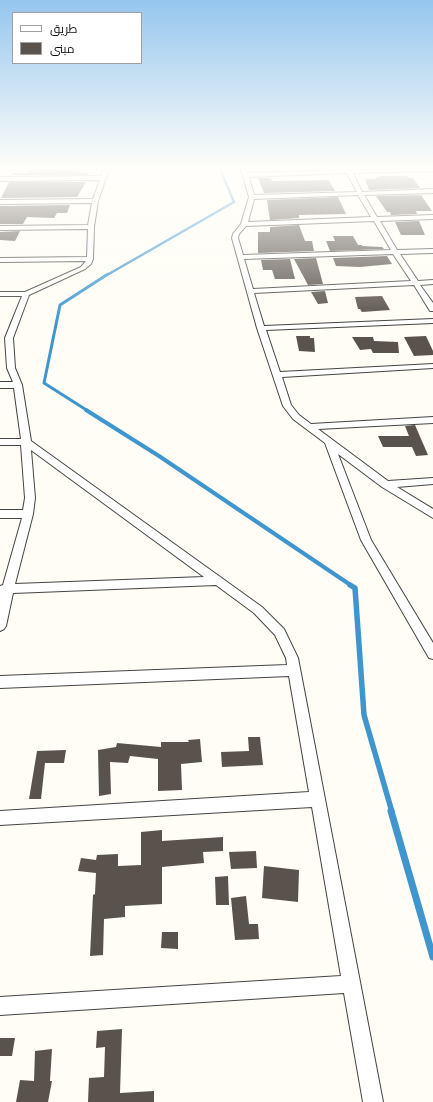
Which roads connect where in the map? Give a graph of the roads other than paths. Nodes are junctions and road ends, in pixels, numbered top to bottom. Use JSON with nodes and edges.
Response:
{"nodes":[{"id":1,"x":92,"y":220,"type":"edge"},
{"id":2,"x":245,"y":220,"type":"edge"},
{"id":3,"x":323,"y":220,"type":"edge"},
{"id":4,"x":377,"y":220,"type":"edge"},
{"id":5,"x":244,"y":224,"type":"junction"},
{"id":6,"x":0,"y":228,"type":"edge"},
{"id":7,"x":91,"y":228,"type":"junction"},
{"id":8,"x":433,"y":251,"type":"edge"},
{"id":9,"x":395,"y":252,"type":"junction"},
{"id":10,"x":240,"y":257,"type":"junction"},
{"id":11,"x":90,"y":259,"type":"junction"},
{"id":12,"x":0,"y":260,"type":"edge"},
{"id":13,"x":433,"y":282,"type":"edge"},
{"id":14,"x":417,"y":283,"type":"junction"},
{"id":15,"x":251,"y":291,"type":"junction"},
{"id":16,"x":0,"y":294,"type":"edge"},
{"id":17,"x":26,"y":294,"type":"junction"},
{"id":18,"x":433,"y":309,"type":"edge"},
{"id":19,"x":433,"y":321,"type":"edge"},
{"id":20,"x":261,"y":328,"type":"junction"},
{"id":21,"x":4,"y":338,"type":"edge"},
{"id":22,"x":433,"y":366,"type":"edge"},
{"id":23,"x":276,"y":375,"type":"junction"},
{"id":24,"x":0,"y":385,"type":"edge"},
{"id":25,"x":18,"y":385,"type":"junction"},
{"id":26,"x":433,"y":420,"type":"edge"},
{"id":27,"x":310,"y":427,"type":"junction"},
{"id":28,"x":0,"y":442,"type":"edge"},
{"id":29,"x":26,"y":442,"type":"junction"},
{"id":30,"x":329,"y":442,"type":"junction"},
{"id":31,"x":433,"y":481,"type":"edge"},
{"id":32,"x":386,"y":485,"type":"junction"},
{"id":33,"x":0,"y":514,"type":"edge"},
{"id":34,"x":28,"y":514,"type":"junction"},
{"id":35,"x":433,"y":514,"type":"edge"},
{"id":36,"x":218,"y":581,"type":"junction"},
{"id":37,"x":4,"y":589,"type":"edge"},
{"id":38,"x":0,"y":626,"type":"edge"},
{"id":39,"x":433,"y":654,"type":"edge"},
{"id":40,"x":294,"y":670,"type":"junction"},
{"id":41,"x":0,"y":682,"type":"edge"},
{"id":42,"x":318,"y":799,"type":"junction"},
{"id":43,"x":0,"y":818,"type":"edge"},
{"id":44,"x":351,"y":984,"type":"junction"},
{"id":45,"x":0,"y":1006,"type":"edge"},
{"id":46,"x":373,"y":1102,"type":"edge"}],
"edges":[{"from":1,"to":7,"type":"street"},
{"from":2,"to":5,"type":"street"},
{"from":3,"to":5,"type":"street"},
{"from":4,"to":9,"type":"street"},
{"from":5,"to":10,"type":"street"},
{"from":6,"to":7,"type":"street"},
{"from":7,"to":11,"type":"street"},
{"from":8,"to":9,"type":"street"},
{"from":9,"to":10,"type":"street"},
{"from":9,"to":14,"type":"street"},
{"from":10,"to":15,"type":"street"},
{"from":11,"to":12,"type":"street"},
{"from":11,"to":17,"type":"street"},
{"from":13,"to":14,"type":"street"},
{"from":14,"to":15,"type":"street"},
{"from":14,"to":18,"type":"street"},
{"from":15,"to":20,"type":"street"},
{"from":16,"to":17,"type":"street"},
{"from":17,"to":21,"type":"street"},
{"from":19,"to":20,"type":"street"},
{"from":20,"to":23,"type":"street"},
{"from":21,"to":25,"type":"street"},
{"from":22,"to":23,"type":"street"},
{"from":23,"to":27,"type":"street"},
{"from":24,"to":25,"type":"street"},
{"from":25,"to":29,"type":"street"},
{"from":26,"to":27,"type":"street"},
{"from":27,"to":30,"type":"street"},
{"from":28,"to":29,"type":"street"},
{"from":29,"to":34,"type":"street"},
{"from":29,"to":36,"type":"street"},
{"from":30,"to":32,"type":"street"},
{"from":30,"to":39,"type":"street"},
{"from":31,"to":32,"type":"street"},
{"from":32,"to":35,"type":"street"},
{"from":33,"to":34,"type":"street"},
{"from":34,"to":37,"type":"street"},
{"from":36,"to":37,"type":"street"},
{"from":36,"to":40,"type":"street"},
{"from":37,"to":38,"type":"street"},
{"from":40,"to":41,"type":"street"},
{"from":40,"to":42,"type":"street"},
{"from":42,"to":43,"type":"street"},
{"from":42,"to":44,"type":"street"},
{"from":44,"to":45,"type":"street"},
{"from":44,"to":46,"type":"street"}]}
